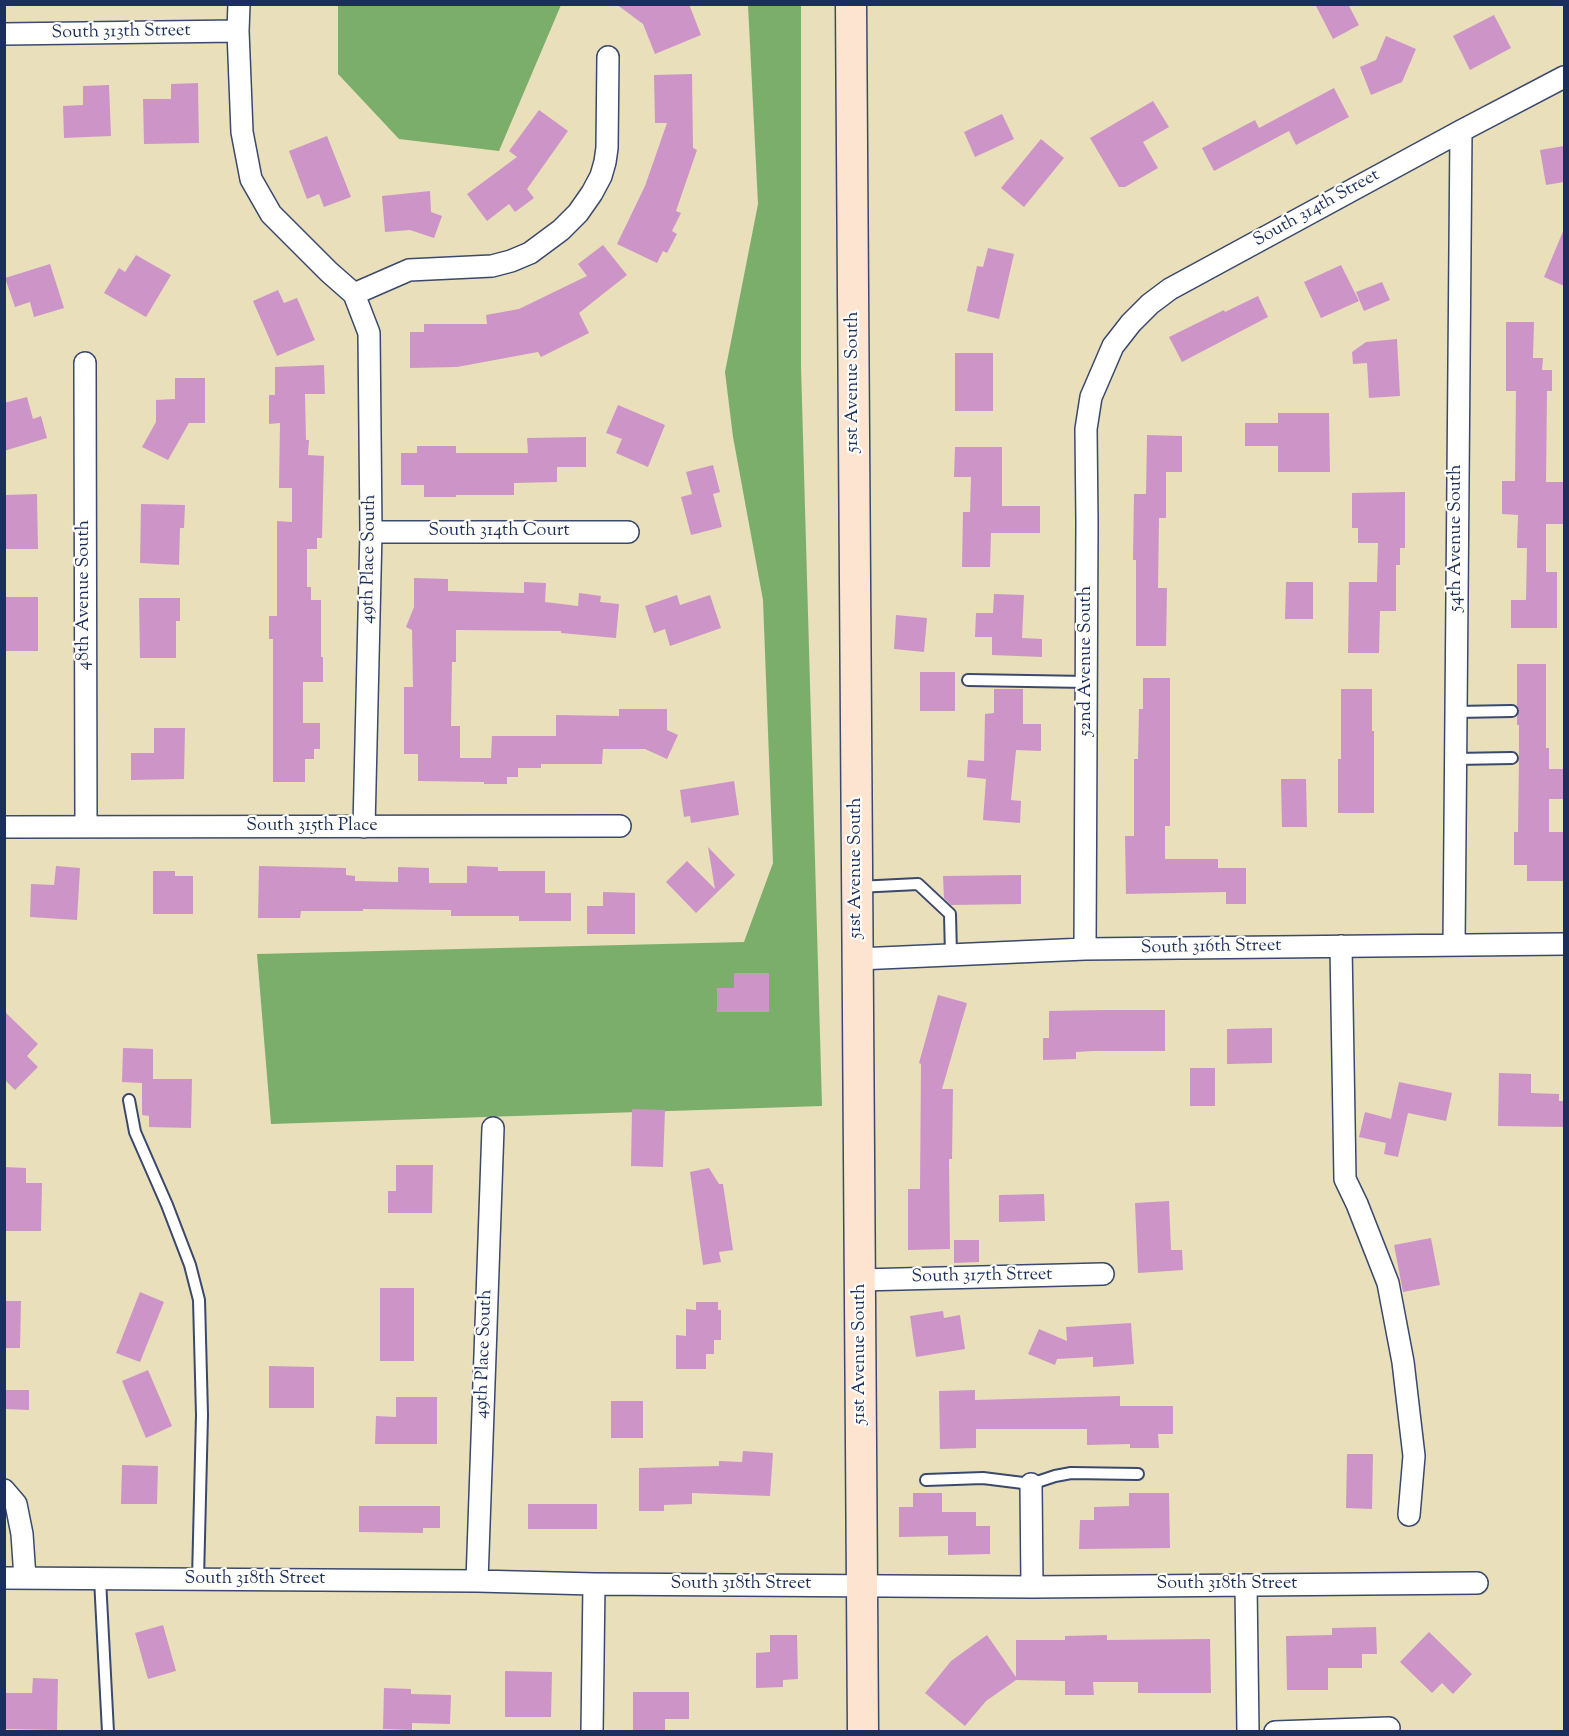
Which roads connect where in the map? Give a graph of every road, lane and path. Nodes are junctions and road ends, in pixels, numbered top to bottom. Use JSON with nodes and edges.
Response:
{"nodes":[{"id":1,"x":239,"y":4,"type":"edge"},
{"id":2,"x":851,"y":4,"type":"edge"},
{"id":3,"x":238,"y":32,"type":"junction"},
{"id":4,"x":4,"y":34,"type":"edge"},
{"id":5,"x":608,"y":57,"type":"dead end"},
{"id":6,"x":1564,"y":76,"type":"edge"},
{"id":7,"x":1461,"y":131,"type":"junction"},
{"id":8,"x":354,"y":294,"type":"junction"},
{"id":9,"x":85,"y":363,"type":"dead end"},
{"id":10,"x":1100,"y":374,"type":"joint"},
{"id":11,"x":371,"y":532,"type":"junction"},
{"id":12,"x":628,"y":532,"type":"dead end"},
{"id":13,"x":968,"y":680,"type":"dead end"},
{"id":14,"x":1087,"y":682,"type":"junction"},
{"id":15,"x":1512,"y":711,"type":"dead end"},
{"id":16,"x":1456,"y":712,"type":"junction"},
{"id":17,"x":1512,"y":758,"type":"dead end"},
{"id":18,"x":1455,"y":759,"type":"junction"},
{"id":19,"x":86,"y":826,"type":"junction"},
{"id":20,"x":620,"y":826,"type":"dead end"},
{"id":21,"x":4,"y":827,"type":"edge"},
{"id":22,"x":364,"y":827,"type":"junction"},
{"id":23,"x":857,"y":887,"type":"junction"},
{"id":24,"x":1564,"y":944,"type":"edge"},
{"id":25,"x":1454,"y":945,"type":"junction"},
{"id":26,"x":1341,"y":946,"type":"junction"},
{"id":27,"x":1085,"y":949,"type":"junction"},
{"id":28,"x":951,"y":955,"type":"junction"},
{"id":29,"x":858,"y":959,"type":"junction"},
{"id":30,"x":129,"y":1100,"type":"dead end"},
{"id":31,"x":493,"y":1128,"type":"dead end"},
{"id":32,"x":1103,"y":1274,"type":"dead end"},
{"id":33,"x":860,"y":1280,"type":"junction"},
{"id":34,"x":1138,"y":1474,"type":"dead end"},
{"id":35,"x":926,"y":1480,"type":"dead end"},
{"id":36,"x":1031,"y":1484,"type":"junction"},
{"id":37,"x":4,"y":1490,"type":"edge"},
{"id":38,"x":1409,"y":1515,"type":"dead end"},
{"id":39,"x":15,"y":1578,"type":"edge"},
{"id":40,"x":100,"y":1579,"type":"junction"},
{"id":41,"x":198,"y":1579,"type":"junction"},
{"id":42,"x":477,"y":1581,"type":"junction"},
{"id":43,"x":1477,"y":1583,"type":"dead end"},
{"id":44,"x":594,"y":1584,"type":"junction"},
{"id":45,"x":862,"y":1585,"type":"junction"},
{"id":46,"x":1246,"y":1585,"type":"junction"},
{"id":47,"x":1032,"y":1587,"type":"junction"},
{"id":48,"x":1389,"y":1728,"type":"dead end"},
{"id":49,"x":108,"y":1731,"type":"edge"},
{"id":50,"x":592,"y":1731,"type":"edge"},
{"id":51,"x":863,"y":1731,"type":"edge"},
{"id":52,"x":1248,"y":1731,"type":"edge"},
{"id":53,"x":1275,"y":1731,"type":"edge"}],
"edges":[{"from":1,"to":3,"type":"street"},
{"from":2,"to":23,"type":"main road","name":"51st Avenue South"},
{"from":3,"to":4,"type":"street","name":"South 313th Street"},
{"from":3,"to":8,"type":"street"},
{"from":5,"to":8,"type":"street"},
{"from":6,"to":7,"type":"street","name":"South 314th Street"},
{"from":7,"to":10,"type":"street","name":"South 314th Street"},
{"from":7,"to":16,"type":"street","name":"54th Avenue South"},
{"from":8,"to":11,"type":"street","name":"49th Place South"},
{"from":9,"to":19,"type":"street","name":"48th Avenue South"},
{"from":10,"to":14,"type":"street","name":"52nd Avenue South"},
{"from":11,"to":12,"type":"street","name":"South 314th Court"},
{"from":11,"to":22,"type":"street","name":"49th Place South"},
{"from":13,"to":14,"type":"lane"},
{"from":14,"to":27,"type":"street","name":"52nd Avenue South"},
{"from":15,"to":16,"type":"lane"},
{"from":16,"to":18,"type":"street","name":"54th Avenue South"},
{"from":17,"to":18,"type":"lane"},
{"from":18,"to":25,"type":"street","name":"54th Avenue South"},
{"from":19,"to":21,"type":"street","name":"South 315th Place"},
{"from":19,"to":22,"type":"street","name":"South 315th Place"},
{"from":20,"to":22,"type":"street","name":"South 315th Place"},
{"from":23,"to":28,"type":"lane"},
{"from":23,"to":29,"type":"main road","name":"51st Avenue South"},
{"from":24,"to":25,"type":"street","name":"South 316th Street"},
{"from":25,"to":26,"type":"street","name":"South 316th Street"},
{"from":26,"to":27,"type":"street","name":"South 316th Street"},
{"from":26,"to":38,"type":"street"},
{"from":27,"to":28,"type":"street","name":"South 316th Street"},
{"from":28,"to":29,"type":"street","name":"South 316th Street"},
{"from":29,"to":33,"type":"main road","name":"51st Avenue South"},
{"from":30,"to":41,"type":"lane"},
{"from":31,"to":42,"type":"street","name":"49th Place South"},
{"from":32,"to":33,"type":"street","name":"South 317th Street"},
{"from":33,"to":45,"type":"main road","name":"51st Avenue South"},
{"from":34,"to":36,"type":"lane"},
{"from":35,"to":36,"type":"lane"},
{"from":36,"to":47,"type":"street"},
{"from":37,"to":39,"type":"street"},
{"from":39,"to":40,"type":"street","name":"South 318th Street"},
{"from":40,"to":41,"type":"street","name":"South 318th Street"},
{"from":40,"to":49,"type":"lane"},
{"from":41,"to":42,"type":"street","name":"South 318th Street"},
{"from":42,"to":44,"type":"street","name":"South 318th Street"},
{"from":43,"to":46,"type":"street","name":"South 318th Street"},
{"from":44,"to":45,"type":"street","name":"South 318th Street"},
{"from":44,"to":50,"type":"street"},
{"from":45,"to":47,"type":"street","name":"South 318th Street"},
{"from":45,"to":51,"type":"main road","name":"51st Avenue South"},
{"from":46,"to":47,"type":"street","name":"South 318th Street"},
{"from":46,"to":52,"type":"street"},
{"from":48,"to":53,"type":"street"}]}
